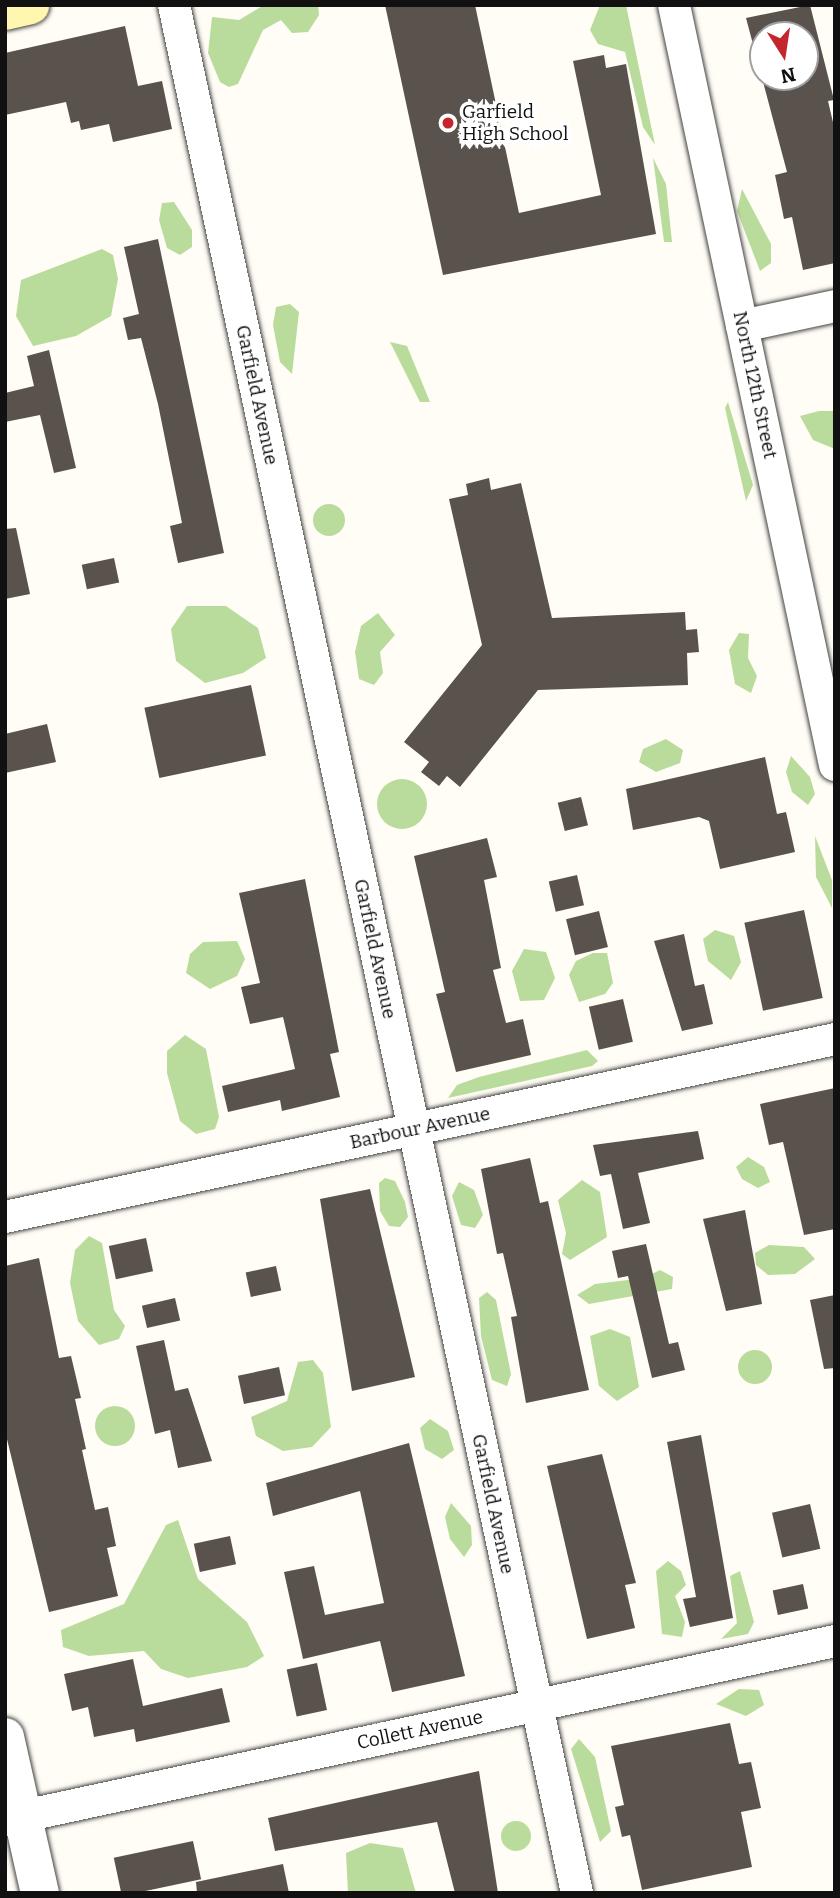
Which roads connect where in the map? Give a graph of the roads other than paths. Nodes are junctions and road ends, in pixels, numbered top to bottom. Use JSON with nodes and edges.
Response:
{"nodes":[{"id":1,"x":30,"y":5,"type":"edge"},
{"id":2,"x":174,"y":5,"type":"edge"},
{"id":3,"x":674,"y":5,"type":"edge"},
{"id":4,"x":5,"y":11,"type":"edge"},
{"id":5,"x":835,"y":306,"type":"edge"},
{"id":6,"x":742,"y":326,"type":"junction"},
{"id":7,"x":835,"y":765,"type":"edge"},
{"id":8,"x":835,"y":1039,"type":"edge"},
{"id":9,"x":414,"y":1129,"type":"junction"},
{"id":10,"x":5,"y":1217,"type":"edge"},
{"id":11,"x":835,"y":1641,"type":"edge"},
{"id":12,"x":535,"y":1706,"type":"junction"},
{"id":13,"x":5,"y":1737,"type":"edge"},
{"id":14,"x":14,"y":1818,"type":"edge"},
{"id":15,"x":40,"y":1893,"type":"edge"},
{"id":16,"x":577,"y":1893,"type":"edge"}],
"edges":[{"from":1,"to":4,"type":"main road"},
{"from":2,"to":9,"type":"street","name":"Garfield Avenue"},
{"from":3,"to":6,"type":"street","name":"North 12th Street"},
{"from":5,"to":6,"type":"street"},
{"from":6,"to":7,"type":"street","name":"North 12th Street"},
{"from":8,"to":9,"type":"street","name":"Barbour Avenue"},
{"from":9,"to":10,"type":"street","name":"Barbour Avenue"},
{"from":9,"to":12,"type":"street","name":"Garfield Avenue"},
{"from":11,"to":12,"type":"street","name":"Collett Avenue"},
{"from":12,"to":14,"type":"street","name":"Collett Avenue"},
{"from":12,"to":16,"type":"street","name":"Garfield Avenue"},
{"from":13,"to":14,"type":"street"},
{"from":14,"to":15,"type":"street"}]}
